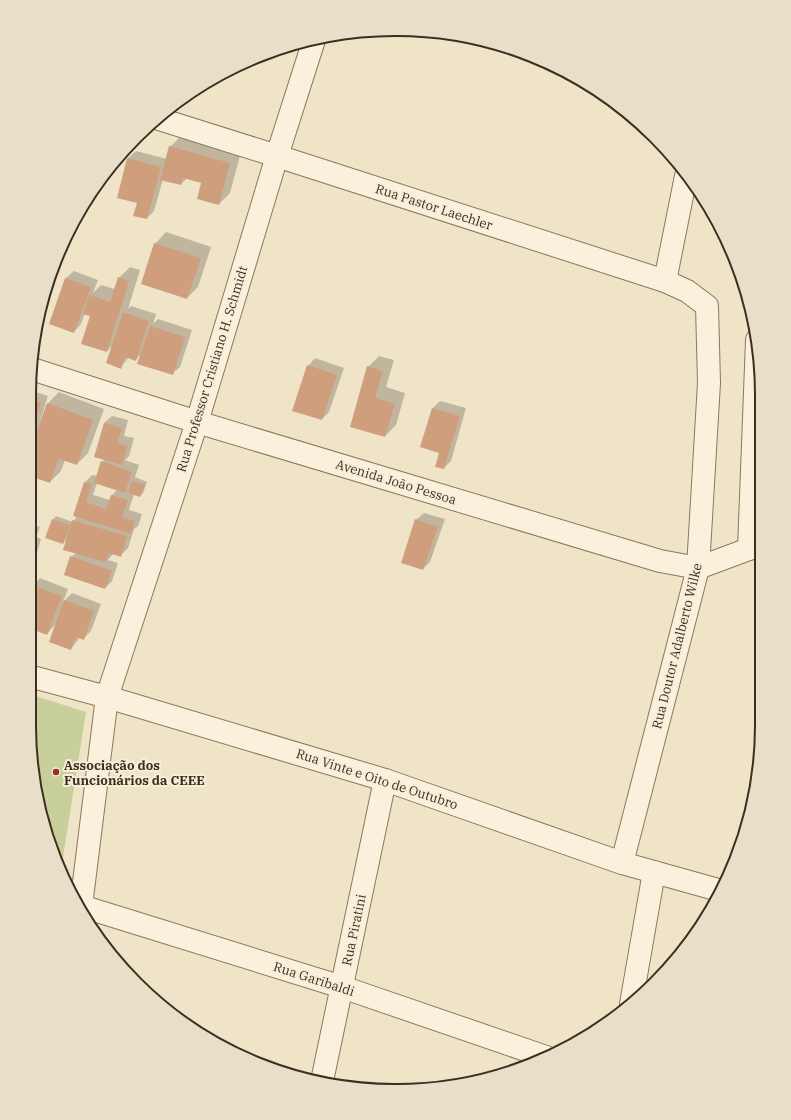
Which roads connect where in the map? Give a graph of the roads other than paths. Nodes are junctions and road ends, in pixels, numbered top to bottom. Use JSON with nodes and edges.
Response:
{"nodes":[{"id":1,"x":312,"y":46,"type":"edge"},
{"id":2,"x":164,"y":120,"type":"edge"},
{"id":3,"x":277,"y":156,"type":"junction"},
{"id":4,"x":685,"y":182,"type":"edge"},
{"id":5,"x":665,"y":281,"type":"junction"},
{"id":6,"x":707,"y":306,"type":"joint"},
{"id":7,"x":37,"y":371,"type":"edge"},
{"id":8,"x":197,"y":422,"type":"junction"},
{"id":9,"x":755,"y":442,"type":"edge"},
{"id":10,"x":754,"y":545,"type":"edge"},
{"id":11,"x":698,"y":568,"type":"junction"},
{"id":12,"x":36,"y":678,"type":"edge"},
{"id":13,"x":107,"y":697,"type":"junction"},
{"id":14,"x":385,"y":780,"type":"junction"},
{"id":15,"x":622,"y":862,"type":"junction"},
{"id":16,"x":654,"y":872,"type":"junction"},
{"id":17,"x":716,"y":888,"type":"edge"},
{"id":18,"x":82,"y":900,"type":"edge"},
{"id":19,"x":86,"y":908,"type":"edge"},
{"id":20,"x":342,"y":987,"type":"junction"},
{"id":21,"x":634,"y":994,"type":"edge"},
{"id":22,"x":539,"y":1054,"type":"edge"},
{"id":23,"x":323,"y":1077,"type":"edge"}],
"edges":[{"from":1,"to":3,"type":"street","name":"Rua Professor Cristiano H. Schmidt"},
{"from":2,"to":3,"type":"street","name":"Rua Pastor Laechler"},
{"from":3,"to":5,"type":"street","name":"Rua Pastor Laechler"},
{"from":3,"to":8,"type":"street","name":"Rua Professor Cristiano H. Schmidt"},
{"from":4,"to":5,"type":"street"},
{"from":5,"to":6,"type":"street","name":"Rua Pastor Laechler"},
{"from":6,"to":11,"type":"street","name":"Rua Doutor Adalberto Wilke"},
{"from":7,"to":8,"type":"street","name":"Avenida João Pessoa"},
{"from":8,"to":11,"type":"street","name":"Avenida João Pessoa"},
{"from":8,"to":13,"type":"street","name":"Rua Professor Cristiano H. Schmidt"},
{"from":9,"to":10,"type":"street"},
{"from":10,"to":11,"type":"street"},
{"from":11,"to":15,"type":"street","name":"Rua Doutor Adalberto Wilke"},
{"from":12,"to":13,"type":"street","name":"Rua Vinte e Oito de Outubro"},
{"from":13,"to":14,"type":"street","name":"Rua Vinte e Oito de Outubro"},
{"from":13,"to":18,"type":"street","name":"Rua Professor Cristiano H. Schmidt"},
{"from":14,"to":15,"type":"street","name":"Rua Vinte e Oito de Outubro"},
{"from":14,"to":20,"type":"street","name":"Rua Piratini"},
{"from":15,"to":16,"type":"street","name":"Rua Vinte e Oito de Outubro"},
{"from":16,"to":17,"type":"street","name":"Rua Vinte e Oito de Outubro"},
{"from":16,"to":21,"type":"street"},
{"from":19,"to":20,"type":"street","name":"Rua Garibaldi"},
{"from":20,"to":22,"type":"street","name":"Rua Garibaldi"},
{"from":20,"to":23,"type":"street","name":"Rua Piratini"}]}
